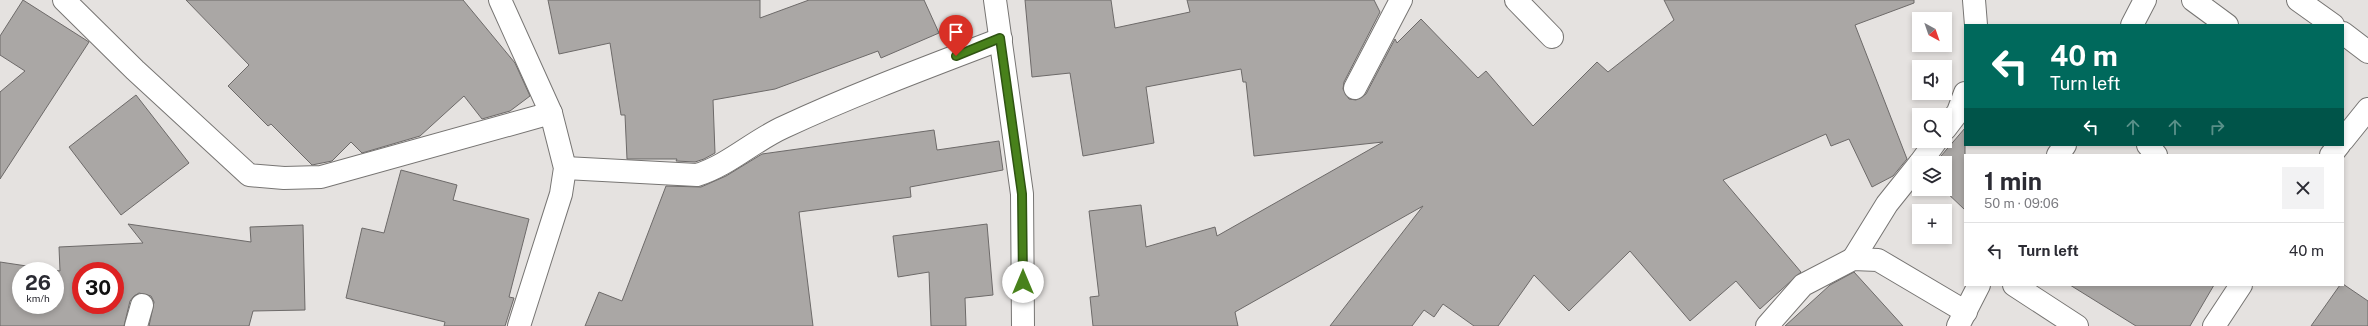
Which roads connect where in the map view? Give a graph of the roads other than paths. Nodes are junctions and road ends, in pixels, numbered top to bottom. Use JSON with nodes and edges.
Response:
{"nodes":[{"id":1,"x":64,"y":0,"type":"edge"},
{"id":2,"x":500,"y":0,"type":"edge"},
{"id":3,"x":995,"y":0,"type":"edge"},
{"id":4,"x":1401,"y":0,"type":"edge"},
{"id":5,"x":1516,"y":0,"type":"edge"},
{"id":6,"x":1974,"y":0,"type":"edge"},
{"id":7,"x":2145,"y":0,"type":"edge"},
{"id":8,"x":2193,"y":0,"type":"edge"},
{"id":9,"x":2312,"y":3,"type":"edge"},
{"id":10,"x":1976,"y":24,"type":"edge"},
{"id":11,"x":2133,"y":24,"type":"edge"},
{"id":12,"x":2227,"y":24,"type":"edge"},
{"id":13,"x":2332,"y":24,"type":"edge"},
{"id":14,"x":2344,"y":34,"type":"edge"},
{"id":15,"x":1552,"y":37,"type":"dead end"},
{"id":16,"x":1000,"y":38,"type":"junction"},
{"id":17,"x":2368,"y":52,"type":"edge"},
{"id":18,"x":1355,"y":88,"type":"dead end"},
{"id":19,"x":1964,"y":96,"type":"edge"},
{"id":20,"x":2368,"y":108,"type":"edge"},
{"id":21,"x":551,"y":113,"type":"junction"},
{"id":22,"x":1952,"y":120,"type":"edge"},
{"id":23,"x":2344,"y":139,"type":"edge"},
{"id":24,"x":2149,"y":146,"type":"edge"},
{"id":25,"x":2338,"y":146,"type":"edge"},
{"id":26,"x":1931,"y":148,"type":"edge"},
{"id":27,"x":2155,"y":154,"type":"edge"},
{"id":28,"x":2332,"y":154,"type":"edge"},
{"id":29,"x":1924,"y":156,"type":"edge"},
{"id":30,"x":566,"y":168,"type":"junction"},
{"id":31,"x":1912,"y":172,"type":"edge"},
{"id":32,"x":1853,"y":259,"type":"junction"},
{"id":33,"x":1978,"y":286,"type":"edge"},
{"id":34,"x":2016,"y":286,"type":"edge"},
{"id":35,"x":2239,"y":286,"type":"edge"},
{"id":36,"x":142,"y":305,"type":"dead end"},
{"id":37,"x":1962,"y":319,"type":"edge"},
{"id":38,"x":136,"y":326,"type":"edge"},
{"id":39,"x":519,"y":326,"type":"edge"},
{"id":40,"x":1023,"y":326,"type":"edge"},
{"id":41,"x":1767,"y":326,"type":"edge"},
{"id":42,"x":2077,"y":326,"type":"edge"},
{"id":43,"x":2214,"y":326,"type":"edge"}],
"edges":[{"from":1,"to":21,"type":"street"},
{"from":2,"to":21,"type":"street"},
{"from":3,"to":16,"type":"street"},
{"from":4,"to":18,"type":"street"},
{"from":5,"to":15,"type":"street"},
{"from":6,"to":10,"type":"street"},
{"from":7,"to":11,"type":"street"},
{"from":8,"to":12,"type":"street"},
{"from":9,"to":13,"type":"street"},
{"from":14,"to":17,"type":"street"},
{"from":16,"to":30,"type":"street"},
{"from":16,"to":40,"type":"street"},
{"from":19,"to":22,"type":"street"},
{"from":20,"to":23,"type":"street"},
{"from":21,"to":30,"type":"street"},
{"from":24,"to":27,"type":"street"},
{"from":25,"to":28,"type":"street"},
{"from":26,"to":29,"type":"street"},
{"from":30,"to":39,"type":"street"},
{"from":31,"to":32,"type":"street"},
{"from":32,"to":37,"type":"street"},
{"from":32,"to":41,"type":"street"},
{"from":33,"to":37,"type":"street"},
{"from":34,"to":42,"type":"street"},
{"from":35,"to":43,"type":"street"},
{"from":36,"to":38,"type":"street"}]}
